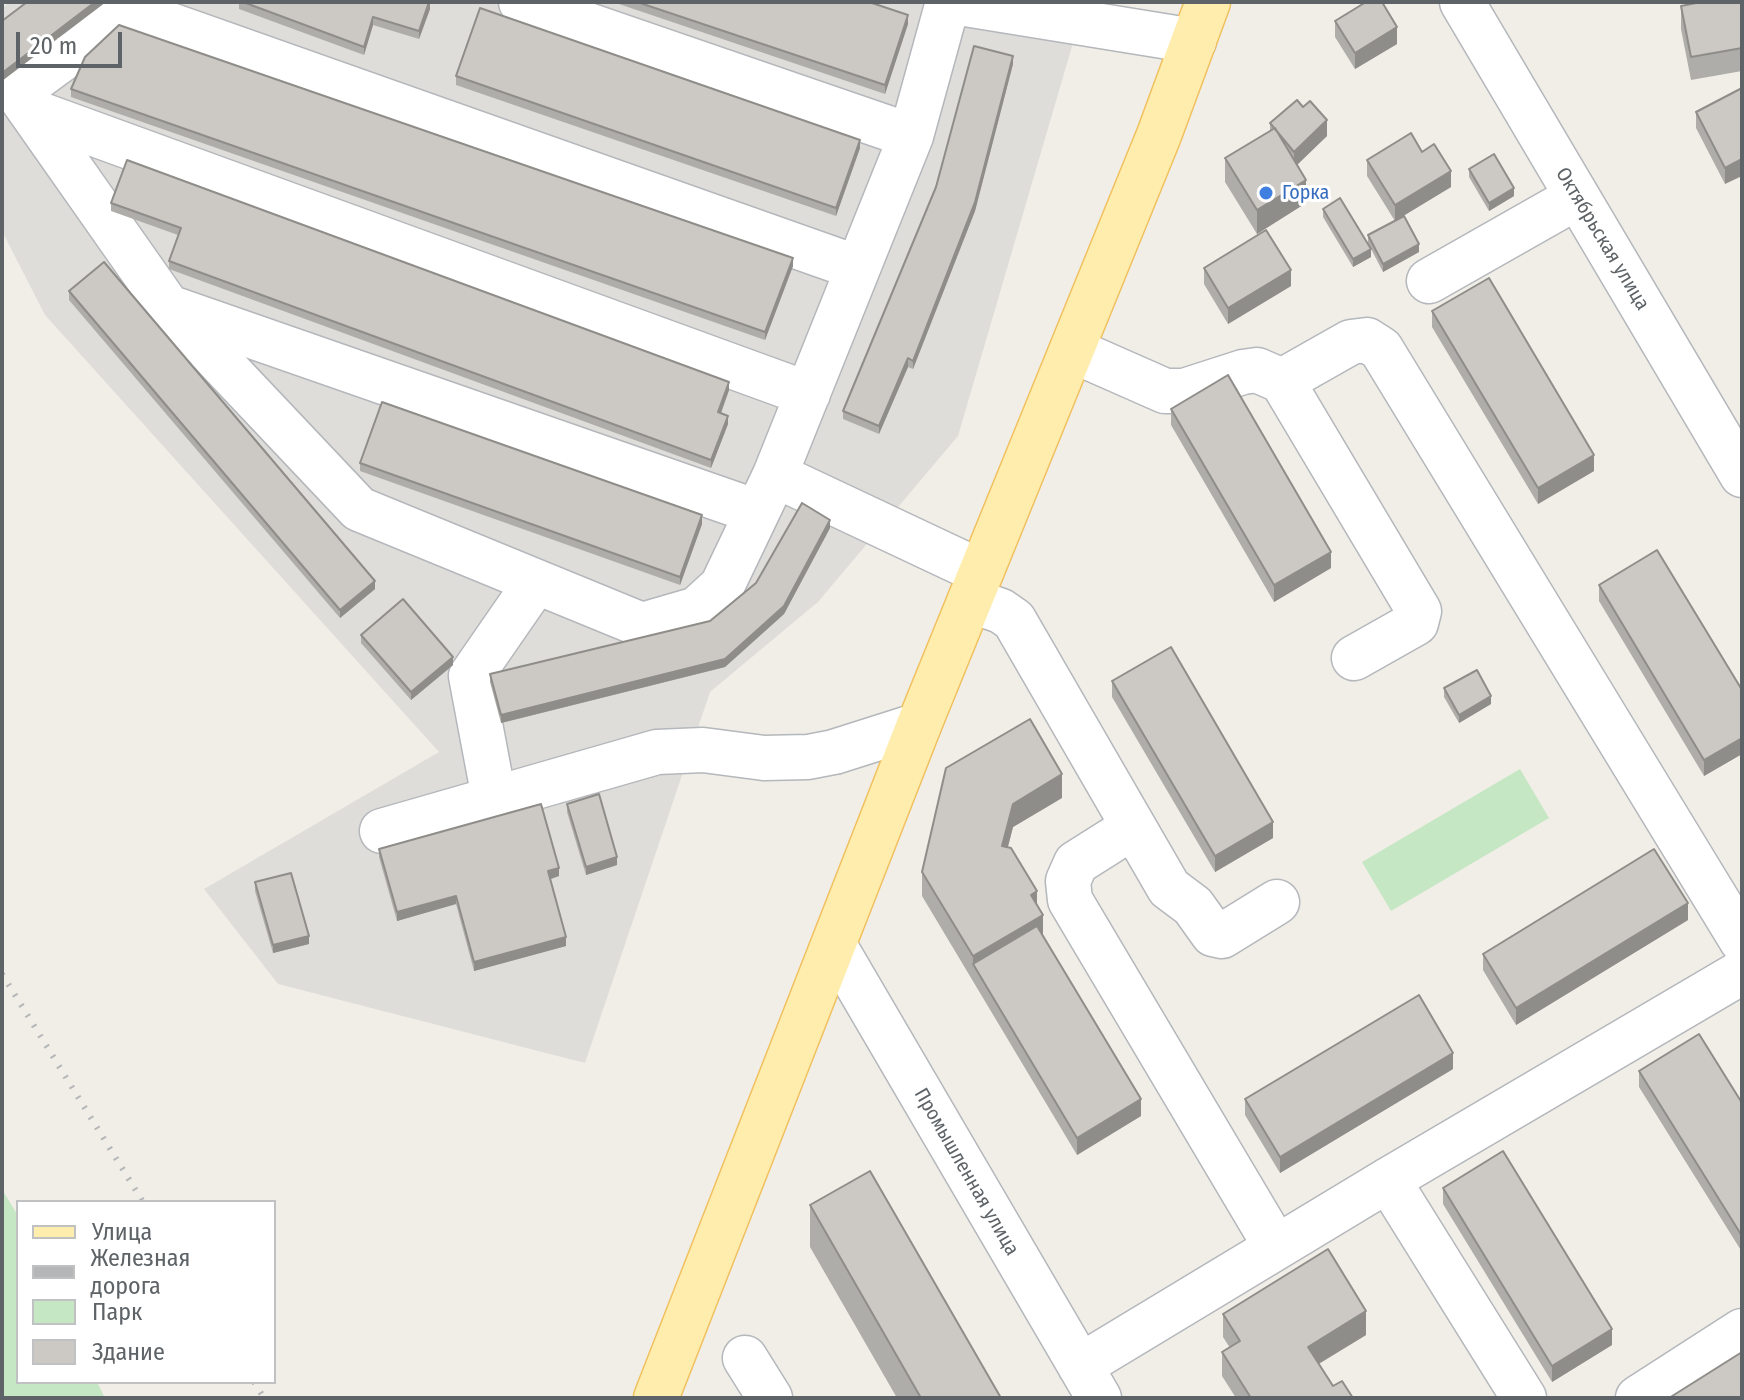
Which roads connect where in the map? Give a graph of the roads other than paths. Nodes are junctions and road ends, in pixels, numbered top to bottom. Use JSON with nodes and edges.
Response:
{"nodes":[{"id":1,"x":521,"y":2,"type":"edge"},
{"id":2,"x":951,"y":2,"type":"edge"},
{"id":3,"x":1462,"y":2,"type":"edge"},
{"id":4,"x":134,"y":6,"type":"edge"},
{"id":5,"x":1201,"y":21,"type":"edge"},
{"id":6,"x":31,"y":111,"type":"junction"},
{"id":7,"x":911,"y":136,"type":"junction"},
{"id":8,"x":1577,"y":197,"type":"junction"},
{"id":9,"x":858,"y":268,"type":"junction"},
{"id":10,"x":1429,"y":281,"type":"dead end"},
{"id":11,"x":168,"y":307,"type":"junction"},
{"id":12,"x":1072,"y":350,"type":"junction"},
{"id":13,"x":1282,"y":381,"type":"junction"},
{"id":14,"x":808,"y":394,"type":"junction"},
{"id":15,"x":1742,"y":475,"type":"edge"},
{"id":16,"x":766,"y":494,"type":"junction"},
{"id":17,"x":536,"y":582,"type":"junction"},
{"id":18,"x":976,"y":586,"type":"junction"},
{"id":19,"x":1354,"y":658,"type":"dead end"},
{"id":20,"x":919,"y":725,"type":"junction"},
{"id":21,"x":494,"y":798,"type":"junction"},
{"id":22,"x":1133,"y":827,"type":"junction"},
{"id":23,"x":382,"y":831,"type":"dead end"},
{"id":24,"x":1277,"y":902,"type":"dead end"},
{"id":25,"x":1742,"y":941,"type":"edge"},
{"id":26,"x":834,"y":945,"type":"junction"},
{"id":27,"x":1742,"y":972,"type":"edge"},
{"id":28,"x":1388,"y":1180,"type":"junction"},
{"id":29,"x":1276,"y":1247,"type":"junction"},
{"id":30,"x":1742,"y":1331,"type":"edge"},
{"id":31,"x":745,"y":1358,"type":"dead end"},
{"id":32,"x":1089,"y":1382,"type":"edge"},
{"id":33,"x":656,"y":1398,"type":"edge"},
{"id":34,"x":770,"y":1398,"type":"edge"},
{"id":35,"x":1524,"y":1398,"type":"edge"},
{"id":36,"x":1638,"y":1398,"type":"edge"}],
"edges":[{"from":1,"to":7,"type":"street"},
{"from":2,"to":5,"type":"street"},
{"from":2,"to":7,"type":"street"},
{"from":3,"to":8,"type":"street","name":"Октябрьская улица"},
{"from":4,"to":6,"type":"street"},
{"from":4,"to":9,"type":"street"},
{"from":5,"to":12,"type":"main road"},
{"from":6,"to":11,"type":"street"},
{"from":6,"to":14,"type":"street"},
{"from":7,"to":9,"type":"street"},
{"from":8,"to":10,"type":"street"},
{"from":8,"to":15,"type":"street","name":"Октябрьская улица"},
{"from":9,"to":14,"type":"street"},
{"from":11,"to":16,"type":"street"},
{"from":11,"to":17,"type":"street"},
{"from":12,"to":13,"type":"street"},
{"from":12,"to":18,"type":"main road"},
{"from":13,"to":19,"type":"street"},
{"from":13,"to":25,"type":"street"},
{"from":14,"to":16,"type":"street"},
{"from":16,"to":17,"type":"street"},
{"from":16,"to":18,"type":"street"},
{"from":17,"to":21,"type":"street"},
{"from":18,"to":20,"type":"main road"},
{"from":18,"to":22,"type":"street"},
{"from":20,"to":21,"type":"street"},
{"from":20,"to":26,"type":"main road"},
{"from":21,"to":23,"type":"street"},
{"from":22,"to":24,"type":"street"},
{"from":22,"to":29,"type":"street"},
{"from":26,"to":32,"type":"street","name":"Промышленная улица"},
{"from":26,"to":33,"type":"main road"},
{"from":27,"to":28,"type":"street"},
{"from":28,"to":29,"type":"street"},
{"from":28,"to":35,"type":"street"},
{"from":29,"to":32,"type":"street"},
{"from":30,"to":36,"type":"street"},
{"from":31,"to":34,"type":"street"}]}
